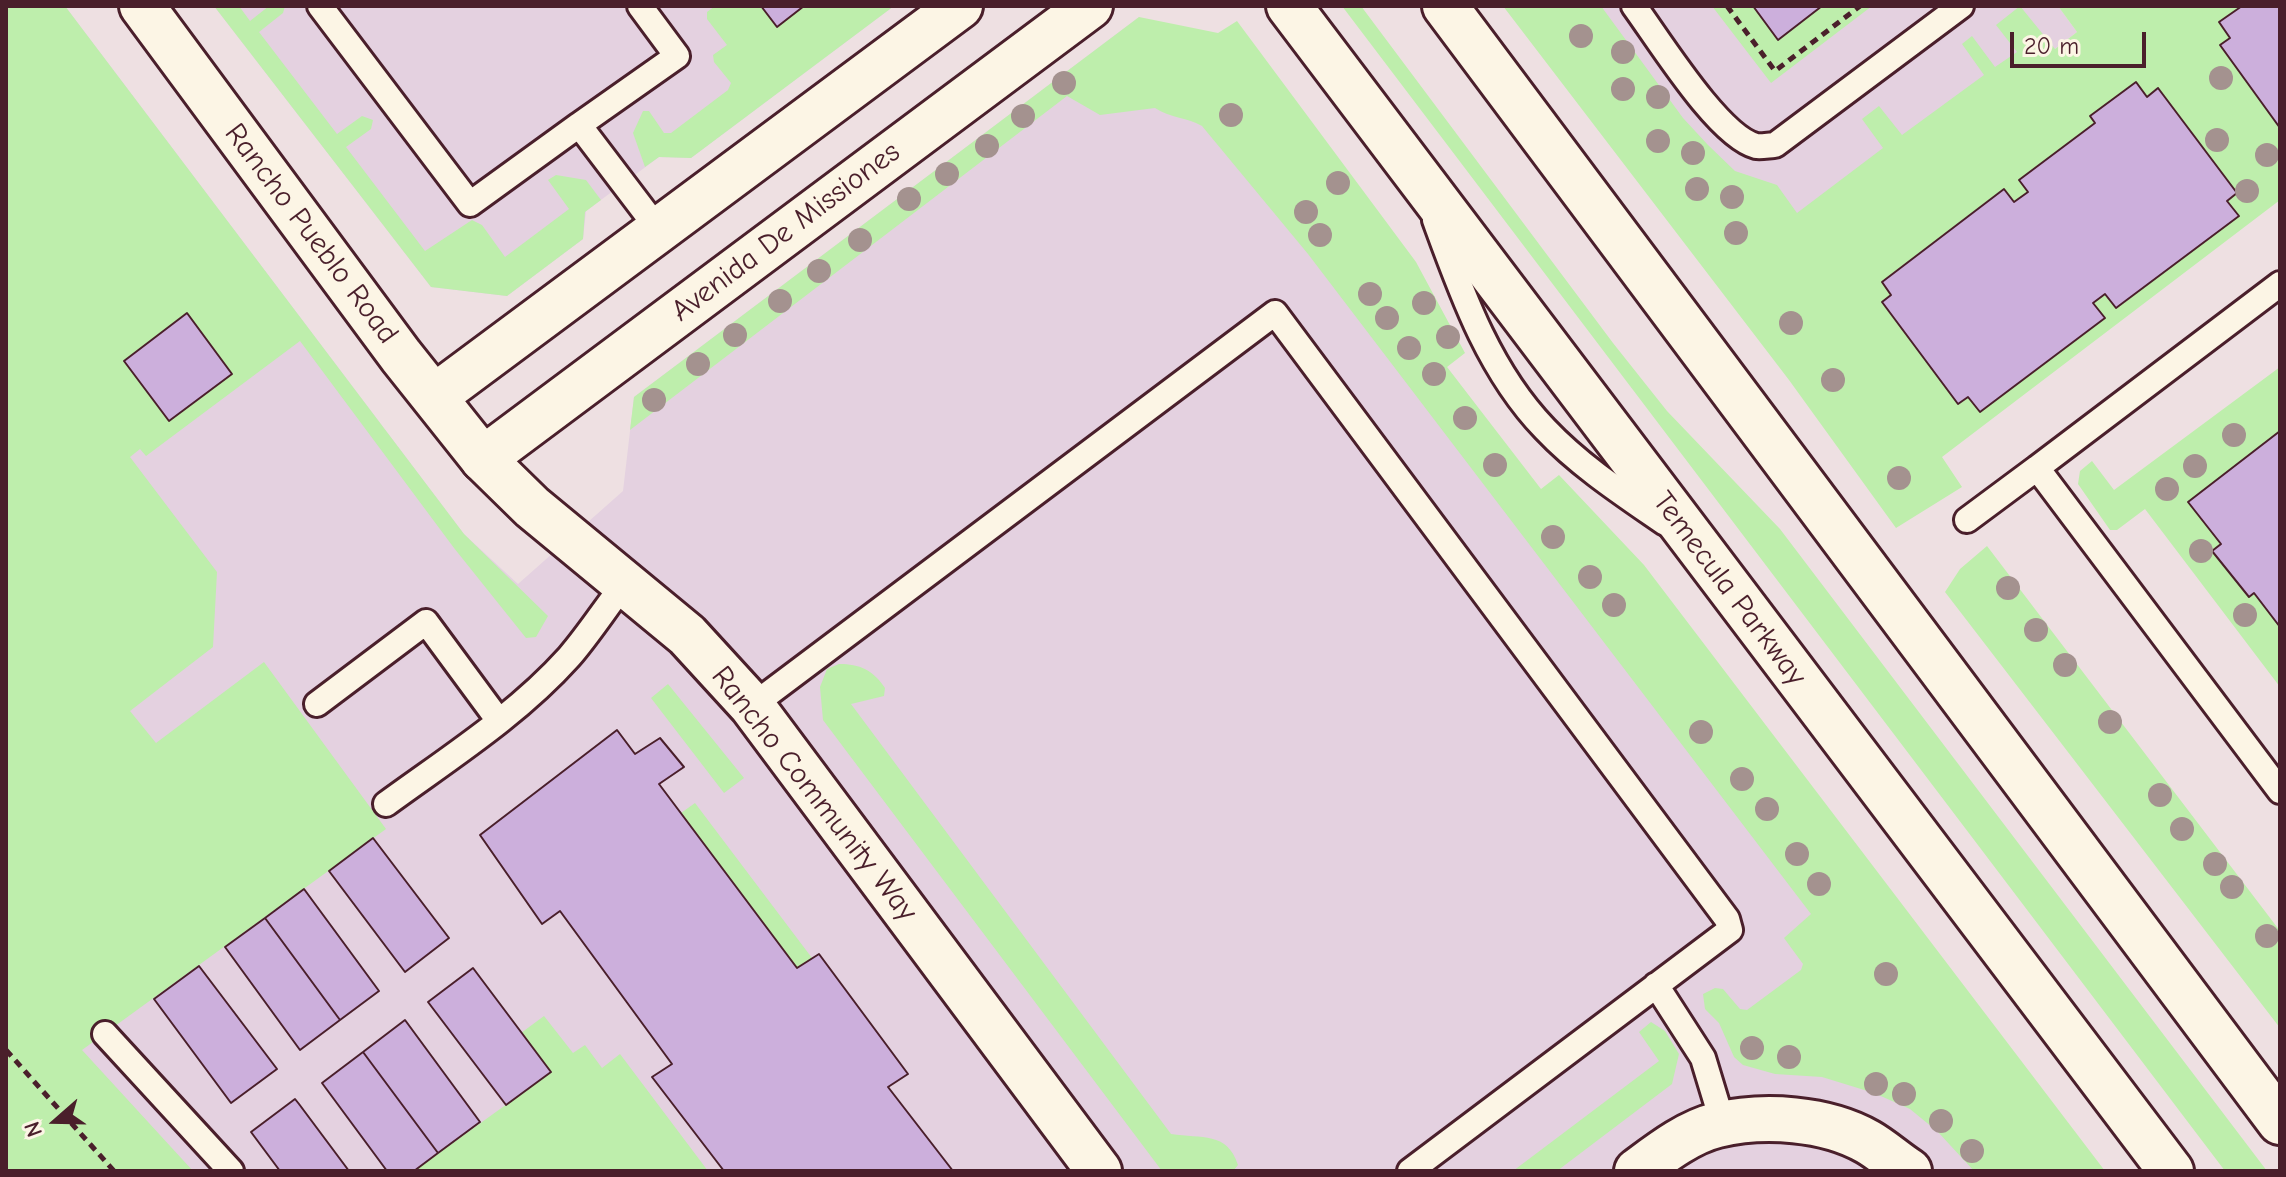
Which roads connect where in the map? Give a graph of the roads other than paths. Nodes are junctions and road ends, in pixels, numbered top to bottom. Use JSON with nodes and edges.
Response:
{"nodes":[{"id":1,"x":142,"y":6,"type":"edge"},
{"id":2,"x":320,"y":6,"type":"edge"},
{"id":3,"x":640,"y":6,"type":"edge"},
{"id":4,"x":960,"y":6,"type":"edge"},
{"id":5,"x":1090,"y":6,"type":"edge"},
{"id":6,"x":1289,"y":6,"type":"edge"},
{"id":7,"x":1445,"y":6,"type":"edge"},
{"id":8,"x":1634,"y":6,"type":"edge"},
{"id":9,"x":1949,"y":10,"type":"edge"},
{"id":10,"x":579,"y":125,"type":"junction"},
{"id":11,"x":658,"y":229,"type":"junction"},
{"id":12,"x":2280,"y":284,"type":"edge"},
{"id":13,"x":434,"y":397,"type":"junction"},
{"id":14,"x":483,"y":459,"type":"junction"},
{"id":15,"x":2037,"y":468,"type":"junction"},
{"id":16,"x":1967,"y":520,"type":"dead end"},
{"id":17,"x":625,"y":583,"type":"junction"},
{"id":18,"x":317,"y":704,"type":"dead end"},
{"id":19,"x":752,"y":706,"type":"junction"},
{"id":20,"x":499,"y":721,"type":"junction"},
{"id":21,"x":2280,"y":791,"type":"edge"},
{"id":22,"x":386,"y":804,"type":"dead end"},
{"id":23,"x":1656,"y":985,"type":"junction"},
{"id":24,"x":105,"y":1034,"type":"dead end"},
{"id":25,"x":2280,"y":1122,"type":"edge"},
{"id":26,"x":1723,"y":1124,"type":"junction"},
{"id":27,"x":231,"y":1171,"type":"edge"},
{"id":28,"x":1099,"y":1171,"type":"edge"},
{"id":29,"x":1410,"y":1171,"type":"edge"},
{"id":30,"x":1637,"y":1171,"type":"edge"},
{"id":31,"x":1909,"y":1171,"type":"edge"},
{"id":32,"x":2171,"y":1171,"type":"edge"}],
"edges":[{"from":1,"to":13,"type":"street","name":"Rancho Pueblo Road"},
{"from":2,"to":10,"type":"lane"},
{"from":3,"to":10,"type":"lane"},
{"from":4,"to":11,"type":"street"},
{"from":5,"to":14,"type":"street","name":"Avenida De Missiones"},
{"from":6,"to":32,"type":"street","name":"Temecula Parkway"},
{"from":7,"to":25,"type":"street"},
{"from":8,"to":9,"type":"lane"},
{"from":10,"to":11,"type":"lane"},
{"from":11,"to":13,"type":"street"},
{"from":12,"to":15,"type":"lane"},
{"from":13,"to":14,"type":"street","name":"Rancho Pueblo Road"},
{"from":14,"to":17,"type":"street","name":"Rancho Community Way"},
{"from":15,"to":16,"type":"lane"},
{"from":15,"to":21,"type":"lane"},
{"from":17,"to":19,"type":"street","name":"Rancho Community Way"},
{"from":17,"to":20,"type":"lane"},
{"from":18,"to":20,"type":"lane"},
{"from":19,"to":23,"type":"lane"},
{"from":19,"to":28,"type":"street","name":"Rancho Community Way"},
{"from":20,"to":22,"type":"lane"},
{"from":23,"to":26,"type":"lane"},
{"from":23,"to":29,"type":"lane"},
{"from":24,"to":27,"type":"lane"},
{"from":26,"to":30,"type":"street"},
{"from":26,"to":31,"type":"street"}]}
